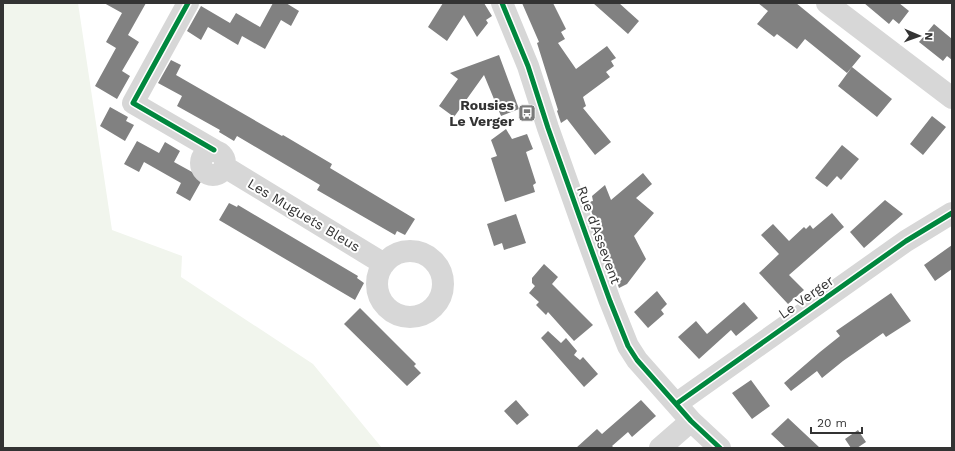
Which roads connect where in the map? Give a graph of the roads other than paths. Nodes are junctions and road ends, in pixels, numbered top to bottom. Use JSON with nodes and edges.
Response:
{"nodes":[{"id":1,"x":188,"y":3,"type":"edge"},
{"id":2,"x":502,"y":3,"type":"edge"},
{"id":3,"x":836,"y":6,"type":"edge"},
{"id":4,"x":951,"y":95,"type":"edge"},
{"id":5,"x":952,"y":212,"type":"edge"},
{"id":6,"x":384,"y":264,"type":"dead end"},
{"id":7,"x":676,"y":404,"type":"junction"},
{"id":8,"x":692,"y":421,"type":"junction"},
{"id":9,"x":660,"y":448,"type":"edge"},
{"id":10,"x":720,"y":448,"type":"edge"}],
"edges":[{"from":1,"to":6,"type":"street","name":"Les Muguets Bleus"},
{"from":2,"to":7,"type":"street","name":"Rue d'Assevent"},
{"from":3,"to":4,"type":"street"},
{"from":5,"to":7,"type":"street","name":"Le Verger"},
{"from":7,"to":8,"type":"street","name":"Rue d'Assevent"},
{"from":8,"to":9,"type":"street"},
{"from":8,"to":10,"type":"street","name":"Rue d'Assevent"}]}
